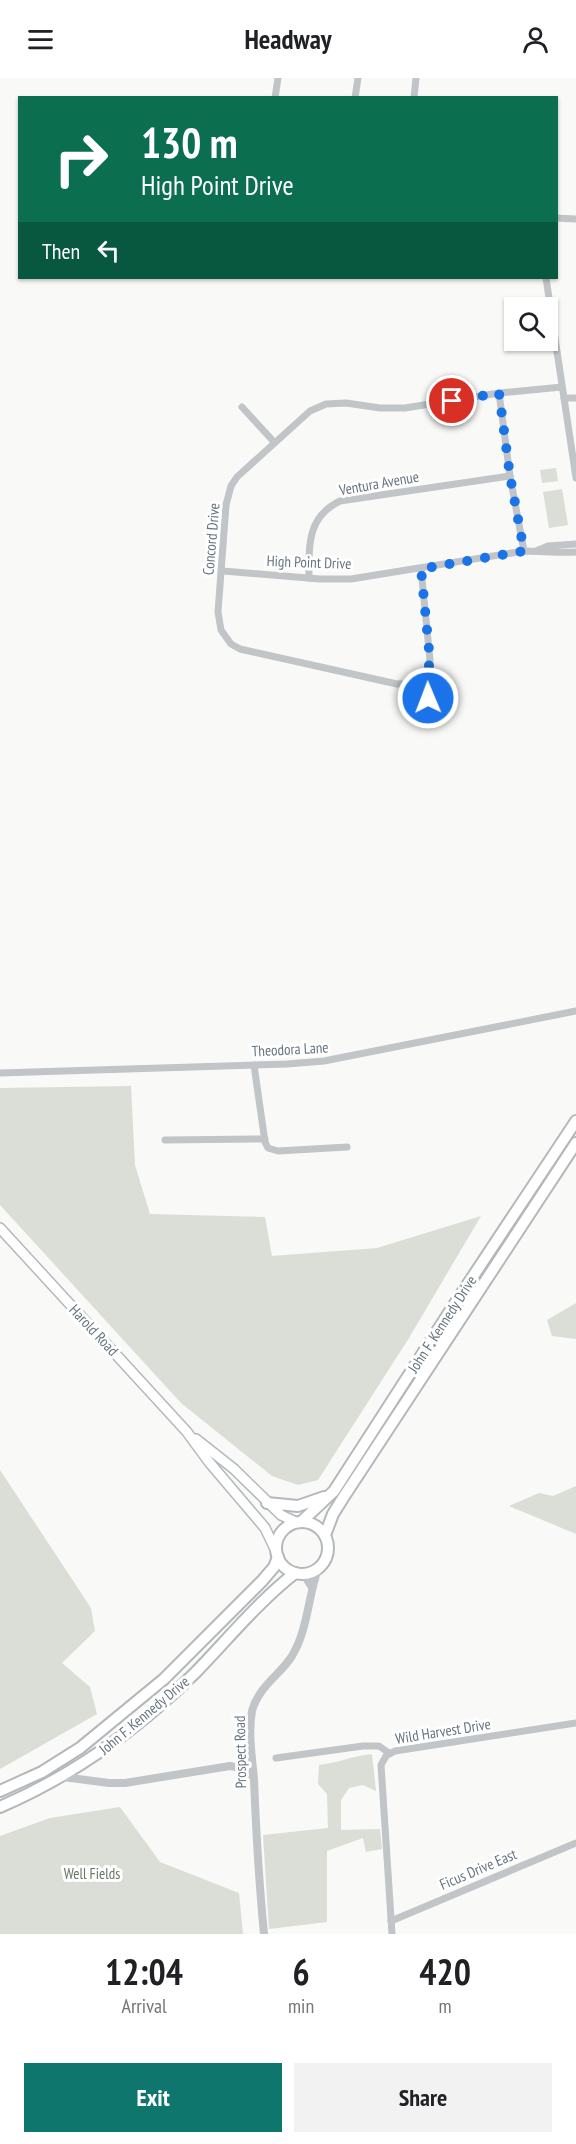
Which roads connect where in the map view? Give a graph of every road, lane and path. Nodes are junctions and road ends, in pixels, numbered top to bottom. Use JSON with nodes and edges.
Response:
{"nodes":[{"id":1,"x":278,"y":78,"type":"edge"},
{"id":2,"x":358,"y":78,"type":"edge"},
{"id":3,"x":416,"y":78,"type":"edge"},
{"id":4,"x":275,"y":96,"type":"edge"},
{"id":5,"x":355,"y":96,"type":"edge"},
{"id":6,"x":414,"y":96,"type":"edge"},
{"id":7,"x":558,"y":219,"type":"edge"},
{"id":8,"x":576,"y":219,"type":"edge"},
{"id":9,"x":546,"y":279,"type":"edge"},
{"id":10,"x":562,"y":387,"type":"junction"},
{"id":11,"x":499,"y":393,"type":"junction"},
{"id":12,"x":564,"y":398,"type":"junction"},
{"id":13,"x":576,"y":398,"type":"edge"},
{"id":14,"x":242,"y":407,"type":"dead end"},
{"id":15,"x":274,"y":442,"type":"junction"},
{"id":16,"x":510,"y":476,"type":"junction"},
{"id":17,"x":576,"y":478,"type":"edge"},
{"id":18,"x":576,"y":543,"type":"edge"},
{"id":19,"x":524,"y":551,"type":"junction"},
{"id":20,"x":536,"y":551,"type":"junction"},
{"id":21,"x":576,"y":552,"type":"edge"},
{"id":22,"x":421,"y":569,"type":"junction"},
{"id":23,"x":223,"y":571,"type":"junction"},
{"id":24,"x":309,"y":578,"type":"junction"},
{"id":25,"x":421,"y":683,"type":"junction"},
{"id":26,"x":428,"y":698,"type":"dead end"},
{"id":27,"x":576,"y":1011,"type":"edge"},
{"id":28,"x":254,"y":1065,"type":"junction"},
{"id":29,"x":0,"y":1073,"type":"edge"},
{"id":30,"x":576,"y":1121,"type":"edge"},
{"id":31,"x":265,"y":1139,"type":"junction"},
{"id":32,"x":165,"y":1140,"type":"dead end"},
{"id":33,"x":576,"y":1143,"type":"edge"},
{"id":34,"x":347,"y":1147,"type":"dead end"},
{"id":35,"x":0,"y":1228,"type":"edge"},
{"id":36,"x":187,"y":1431,"type":"junction"},
{"id":37,"x":334,"y":1491,"type":"junction"},
{"id":38,"x":267,"y":1503,"type":"junction"},
{"id":39,"x":299,"y":1522,"type":"junction"},
{"id":40,"x":325,"y":1535,"type":"junction"},
{"id":41,"x":277,"y":1554,"type":"junction"},
{"id":42,"x":318,"y":1569,"type":"junction"},
{"id":43,"x":299,"y":1573,"type":"junction"},
{"id":44,"x":311,"y":1586,"type":"junction"},
{"id":45,"x":576,"y":1723,"type":"edge"},
{"id":46,"x":389,"y":1753,"type":"junction"},
{"id":47,"x":276,"y":1758,"type":"dead end"},
{"id":48,"x":253,"y":1776,"type":"junction"},
{"id":49,"x":63,"y":1777,"type":"junction"},
{"id":50,"x":0,"y":1791,"type":"edge"},
{"id":51,"x":0,"y":1807,"type":"edge"},
{"id":52,"x":576,"y":1843,"type":"edge"},
{"id":53,"x":391,"y":1921,"type":"junction"},
{"id":54,"x":264,"y":1934,"type":"edge"},
{"id":55,"x":392,"y":1934,"type":"edge"}],
"edges":[{"from":1,"to":4,"type":"street"},
{"from":2,"to":5,"type":"street"},
{"from":3,"to":6,"type":"street"},
{"from":7,"to":8,"type":"street"},
{"from":9,"to":10,"type":"street"},
{"from":10,"to":11,"type":"street","name":"Concord Drive"},
{"from":10,"to":12,"type":"street"},
{"from":11,"to":15,"type":"street","name":"Concord Drive"},
{"from":11,"to":16,"type":"street"},
{"from":12,"to":13,"type":"street"},
{"from":12,"to":17,"type":"street"},
{"from":14,"to":15,"type":"street"},
{"from":15,"to":23,"type":"street","name":"Concord Drive"},
{"from":16,"to":19,"type":"street"},
{"from":16,"to":24,"type":"street","name":"Ventura Avenue"},
{"from":18,"to":20,"type":"street","name":"High Point Drive"},
{"from":19,"to":20,"type":"street","name":"High Point Drive"},
{"from":19,"to":22,"type":"street","name":"High Point Drive"},
{"from":20,"to":21,"type":"street","name":"High Point Drive"},
{"from":22,"to":24,"type":"street","name":"High Point Drive"},
{"from":22,"to":25,"type":"street"},
{"from":23,"to":24,"type":"street","name":"High Point Drive"},
{"from":23,"to":25,"type":"street","name":"Concord Drive"},
{"from":25,"to":26,"type":"street"},
{"from":27,"to":28,"type":"street","name":"Theodora Lane"},
{"from":28,"to":29,"type":"street","name":"Theodora Lane"},
{"from":28,"to":31,"type":"street"},
{"from":30,"to":37,"type":"highway","name":"John F. Kennedy Drive"},
{"from":31,"to":32,"type":"street"},
{"from":31,"to":34,"type":"street"},
{"from":33,"to":40,"type":"highway","name":"John F. Kennedy Drive"},
{"from":35,"to":36,"type":"main road","name":"Harold Road"},
{"from":36,"to":38,"type":"main road","name":"Harold Road"},
{"from":36,"to":41,"type":"main road","name":"Harold Road"},
{"from":37,"to":38,"type":"highway"},
{"from":37,"to":39,"type":"highway","name":"John F. Kennedy Drive"},
{"from":38,"to":39,"type":"main road","name":"Harold Road"},
{"from":39,"to":40,"type":"highway"},
{"from":39,"to":41,"type":"highway","name":"John F. Kennedy Drive"},
{"from":40,"to":42,"type":"highway","name":"John F. Kennedy Drive"},
{"from":41,"to":43,"type":"highway"},
{"from":41,"to":50,"type":"highway","name":"John F. Kennedy Drive"},
{"from":42,"to":43,"type":"highway","name":"John F. Kennedy Drive"},
{"from":42,"to":44,"type":"street","name":"Prospect Road"},
{"from":43,"to":44,"type":"street"},
{"from":43,"to":49,"type":"highway","name":"John F. Kennedy Drive"},
{"from":44,"to":48,"type":"street","name":"Prospect Road"},
{"from":45,"to":46,"type":"street","name":"Wild Harvest Drive"},
{"from":46,"to":47,"type":"street"},
{"from":46,"to":53,"type":"street","name":"Wild Harvest Drive"},
{"from":48,"to":49,"type":"street"},
{"from":48,"to":54,"type":"street","name":"Prospect Road"},
{"from":49,"to":51,"type":"highway","name":"John F. Kennedy Drive"},
{"from":52,"to":53,"type":"street","name":"Ficus Drive East"},
{"from":53,"to":55,"type":"street","name":"Wild Harvest Drive"}]}
